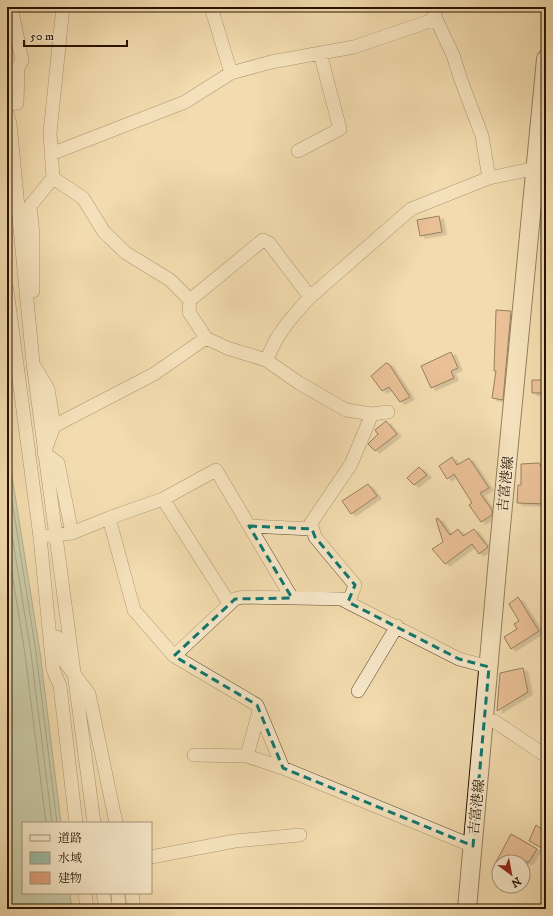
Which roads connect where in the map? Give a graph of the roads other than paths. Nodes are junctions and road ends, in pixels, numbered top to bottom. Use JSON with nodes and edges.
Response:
{"nodes":[{"id":1,"x":11,"y":7,"type":"edge"},
{"id":2,"x":63,"y":7,"type":"edge"},
{"id":3,"x":211,"y":7,"type":"edge"},
{"id":4,"x":434,"y":13,"type":"edge"},
{"id":5,"x":320,"y":53,"type":"junction"},
{"id":6,"x":546,"y":59,"type":"edge"},
{"id":7,"x":231,"y":73,"type":"junction"},
{"id":8,"x":7,"y":104,"type":"edge"},
{"id":9,"x":8,"y":120,"type":"edge"},
{"id":10,"x":298,"y":151,"type":"dead end"},
{"id":11,"x":52,"y":154,"type":"junction"},
{"id":12,"x":541,"y":166,"type":"edge"},
{"id":13,"x":53,"y":178,"type":"junction"},
{"id":14,"x":489,"y":178,"type":"junction"},
{"id":15,"x":24,"y":206,"type":"junction"},
{"id":16,"x":7,"y":290,"type":"edge"},
{"id":17,"x":310,"y":297,"type":"junction"},
{"id":18,"x":190,"y":300,"type":"junction"},
{"id":19,"x":206,"y":338,"type":"junction"},
{"id":20,"x":266,"y":360,"type":"junction"},
{"id":21,"x":32,"y":363,"type":"junction"},
{"id":22,"x":388,"y":412,"type":"dead end"},
{"id":23,"x":372,"y":414,"type":"junction"},
{"id":24,"x":54,"y":426,"type":"junction"},
{"id":25,"x":44,"y":453,"type":"junction"},
{"id":26,"x":28,"y":456,"type":"junction"},
{"id":27,"x":164,"y":499,"type":"junction"},
{"id":28,"x":109,"y":518,"type":"junction"},
{"id":29,"x":249,"y":526,"type":"junction"},
{"id":30,"x":312,"y":529,"type":"junction"},
{"id":31,"x":72,"y":533,"type":"junction"},
{"id":32,"x":55,"y":535,"type":"junction"},
{"id":33,"x":40,"y":537,"type":"junction"},
{"id":34,"x":45,"y":585,"type":"junction"},
{"id":35,"x":292,"y":598,"type":"junction"},
{"id":36,"x":343,"y":600,"type":"junction"},
{"id":37,"x":229,"y":604,"type":"junction"},
{"id":38,"x":397,"y":626,"type":"junction"},
{"id":39,"x":174,"y":656,"type":"junction"},
{"id":40,"x":489,"y":667,"type":"junction"},
{"id":41,"x":74,"y":676,"type":"junction"},
{"id":42,"x":358,"y":691,"type":"dead end"},
{"id":43,"x":259,"y":711,"type":"junction"},
{"id":44,"x":485,"y":721,"type":"junction"},
{"id":45,"x":194,"y":755,"type":"dead end"},
{"id":46,"x":247,"y":756,"type":"junction"},
{"id":47,"x":546,"y":756,"type":"edge"},
{"id":48,"x":283,"y":768,"type":"junction"},
{"id":49,"x":76,"y":822,"type":"edge"},
{"id":50,"x":94,"y":822,"type":"edge"},
{"id":51,"x":116,"y":822,"type":"edge"},
{"id":52,"x":300,"y":835,"type":"dead end"},
{"id":53,"x":472,"y":846,"type":"junction"},
{"id":54,"x":152,"y":857,"type":"edge"},
{"id":55,"x":85,"y":894,"type":"edge"},
{"id":56,"x":91,"y":894,"type":"edge"},
{"id":57,"x":103,"y":894,"type":"edge"},
{"id":58,"x":118,"y":894,"type":"edge"},
{"id":59,"x":132,"y":894,"type":"edge"},
{"id":60,"x":87,"y":909,"type":"edge"},
{"id":61,"x":92,"y":909,"type":"edge"},
{"id":62,"x":106,"y":909,"type":"edge"},
{"id":63,"x":119,"y":909,"type":"edge"},
{"id":64,"x":134,"y":909,"type":"edge"},
{"id":65,"x":467,"y":909,"type":"edge"}],
"edges":[{"from":1,"to":8,"type":"street"},
{"from":2,"to":11,"type":"street"},
{"from":3,"to":7,"type":"street"},
{"from":4,"to":5,"type":"street"},
{"from":4,"to":14,"type":"street"},
{"from":5,"to":7,"type":"street"},
{"from":5,"to":10,"type":"street"},
{"from":6,"to":12,"type":"main road","name":"吉富港線"},
{"from":7,"to":11,"type":"street"},
{"from":9,"to":15,"type":"street"},
{"from":11,"to":13,"type":"street"},
{"from":12,"to":14,"type":"street"},
{"from":12,"to":40,"type":"main road","name":"吉富港線"},
{"from":13,"to":15,"type":"street"},
{"from":13,"to":18,"type":"street"},
{"from":14,"to":17,"type":"street"},
{"from":15,"to":21,"type":"street"},
{"from":16,"to":26,"type":"street"},
{"from":17,"to":18,"type":"street"},
{"from":17,"to":20,"type":"street"},
{"from":18,"to":19,"type":"street"},
{"from":19,"to":20,"type":"street"},
{"from":19,"to":24,"type":"street"},
{"from":20,"to":23,"type":"street"},
{"from":21,"to":24,"type":"street"},
{"from":21,"to":25,"type":"street"},
{"from":22,"to":23,"type":"street"},
{"from":23,"to":30,"type":"street"},
{"from":24,"to":25,"type":"street"},
{"from":25,"to":26,"type":"street"},
{"from":25,"to":31,"type":"street"},
{"from":25,"to":32,"type":"street"},
{"from":26,"to":33,"type":"street"},
{"from":27,"to":28,"type":"street"},
{"from":27,"to":29,"type":"street"},
{"from":27,"to":37,"type":"street"},
{"from":28,"to":31,"type":"street"},
{"from":28,"to":39,"type":"street"},
{"from":29,"to":30,"type":"street"},
{"from":29,"to":35,"type":"street"},
{"from":30,"to":36,"type":"street"},
{"from":31,"to":32,"type":"street"},
{"from":32,"to":33,"type":"street"},
{"from":32,"to":41,"type":"street"},
{"from":33,"to":34,"type":"street"},
{"from":34,"to":41,"type":"street"},
{"from":34,"to":49,"type":"street"},
{"from":35,"to":36,"type":"street"},
{"from":35,"to":37,"type":"street"},
{"from":36,"to":38,"type":"street"},
{"from":37,"to":39,"type":"street"},
{"from":38,"to":40,"type":"street"},
{"from":38,"to":42,"type":"street"},
{"from":39,"to":43,"type":"street"},
{"from":40,"to":44,"type":"main road","name":"吉富港線"},
{"from":41,"to":50,"type":"street"},
{"from":41,"to":51,"type":"street"},
{"from":43,"to":46,"type":"street"},
{"from":43,"to":48,"type":"street"},
{"from":44,"to":47,"type":"street"},
{"from":44,"to":53,"type":"main road","name":"吉富港線"},
{"from":45,"to":46,"type":"street"},
{"from":46,"to":48,"type":"street"},
{"from":48,"to":53,"type":"street"},
{"from":52,"to":54,"type":"street"},
{"from":53,"to":65,"type":"main road","name":"吉富港線"},
{"from":55,"to":60,"type":"street"},
{"from":56,"to":61,"type":"street"},
{"from":57,"to":62,"type":"street"},
{"from":58,"to":63,"type":"street"},
{"from":59,"to":64,"type":"street"}]}
